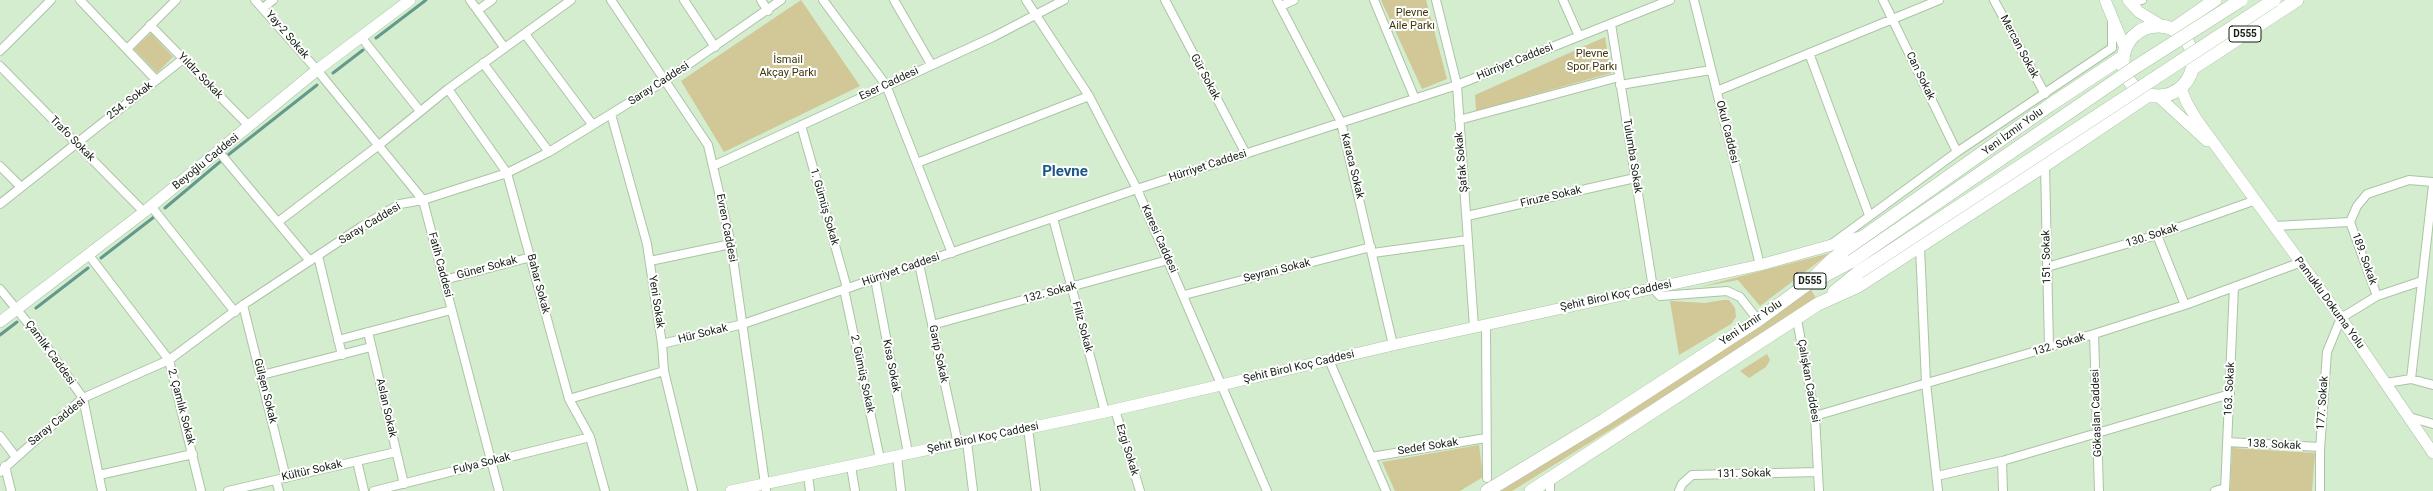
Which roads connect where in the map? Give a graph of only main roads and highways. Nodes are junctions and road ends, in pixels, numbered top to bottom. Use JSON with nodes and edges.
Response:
{"nodes":[{"id":1,"x":410,"y":0,"type":"edge"},
{"id":2,"x":2104,"y":0,"type":"edge"},
{"id":3,"x":2215,"y":0,"type":"edge"},
{"id":4,"x":2241,"y":0,"type":"edge"},
{"id":5,"x":2274,"y":0,"type":"edge"},
{"id":6,"x":2297,"y":0,"type":"edge"},
{"id":7,"x":2130,"y":2,"type":"edge"},
{"id":8,"x":2167,"y":28,"type":"junction"},
{"id":9,"x":2124,"y":52,"type":"junction"},
{"id":10,"x":2193,"y":68,"type":"junction"},
{"id":11,"x":2181,"y":89,"type":"junction"},
{"id":12,"x":2153,"y":96,"type":"junction"},
{"id":13,"x":2223,"y":155,"type":"junction"},
{"id":14,"x":1866,"y":235,"type":"junction"},
{"id":15,"x":1806,"y":285,"type":"junction"},
{"id":16,"x":1818,"y":304,"type":"junction"},
{"id":17,"x":0,"y":322,"type":"edge"},
{"id":18,"x":2433,"y":453,"type":"edge"},
{"id":19,"x":1550,"y":485,"type":"edge"},
{"id":20,"x":766,"y":488,"type":"edge"},
{"id":21,"x":731,"y":491,"type":"edge"},
{"id":22,"x":1487,"y":491,"type":"edge"},
{"id":23,"x":1531,"y":491,"type":"edge"}],
"edges":[{"from":1,"to":17,"type":"main road","name":"Beyoğlu Caddesi"},
{"from":2,"to":9,"type":"main road"},
{"from":3,"to":8,"type":"highway"},
{"from":4,"to":15,"type":"highway","name":"Yeni İzmir Yolu","number":"D555","bridge":true},
{"from":5,"to":16,"type":"highway","number":"D555","bridge":true},
{"from":6,"to":10,"type":"highway","number":"D555"},
{"from":7,"to":8,"type":"main road"},
{"from":8,"to":9,"type":"highway"},
{"from":8,"to":10,"type":"highway"},
{"from":9,"to":12,"type":"highway"},
{"from":9,"to":14,"type":"highway","name":"Yeni İzmir Yolu","number":"D555"},
{"from":10,"to":11,"type":"highway"},
{"from":11,"to":12,"type":"highway"},
{"from":11,"to":13,"type":"main road"},
{"from":12,"to":13,"type":"main road"},
{"from":12,"to":16,"type":"highway","name":"Yeni İzmir Yolu","number":"D555"},
{"from":13,"to":18,"type":"main road","name":"Pamuklu Dokuma Yolu"},
{"from":14,"to":15,"type":"highway","name":"Yeni İzmir Yolu","number":"D555"},
{"from":14,"to":20,"type":"main road","name":"Şehit Birol Koç Caddesi"},
{"from":15,"to":22,"type":"highway","name":"Yeni İzmir Yolu","number":"D555"},
{"from":16,"to":19,"type":"highway","name":"Yeni İzmir Yolu","number":"D555"},
{"from":19,"to":23,"type":"highway","name":"Yeni İzmir Yolu","number":"D555"},
{"from":20,"to":21,"type":"main road","name":"Şehit Birol Koç Caddesi"}]}
